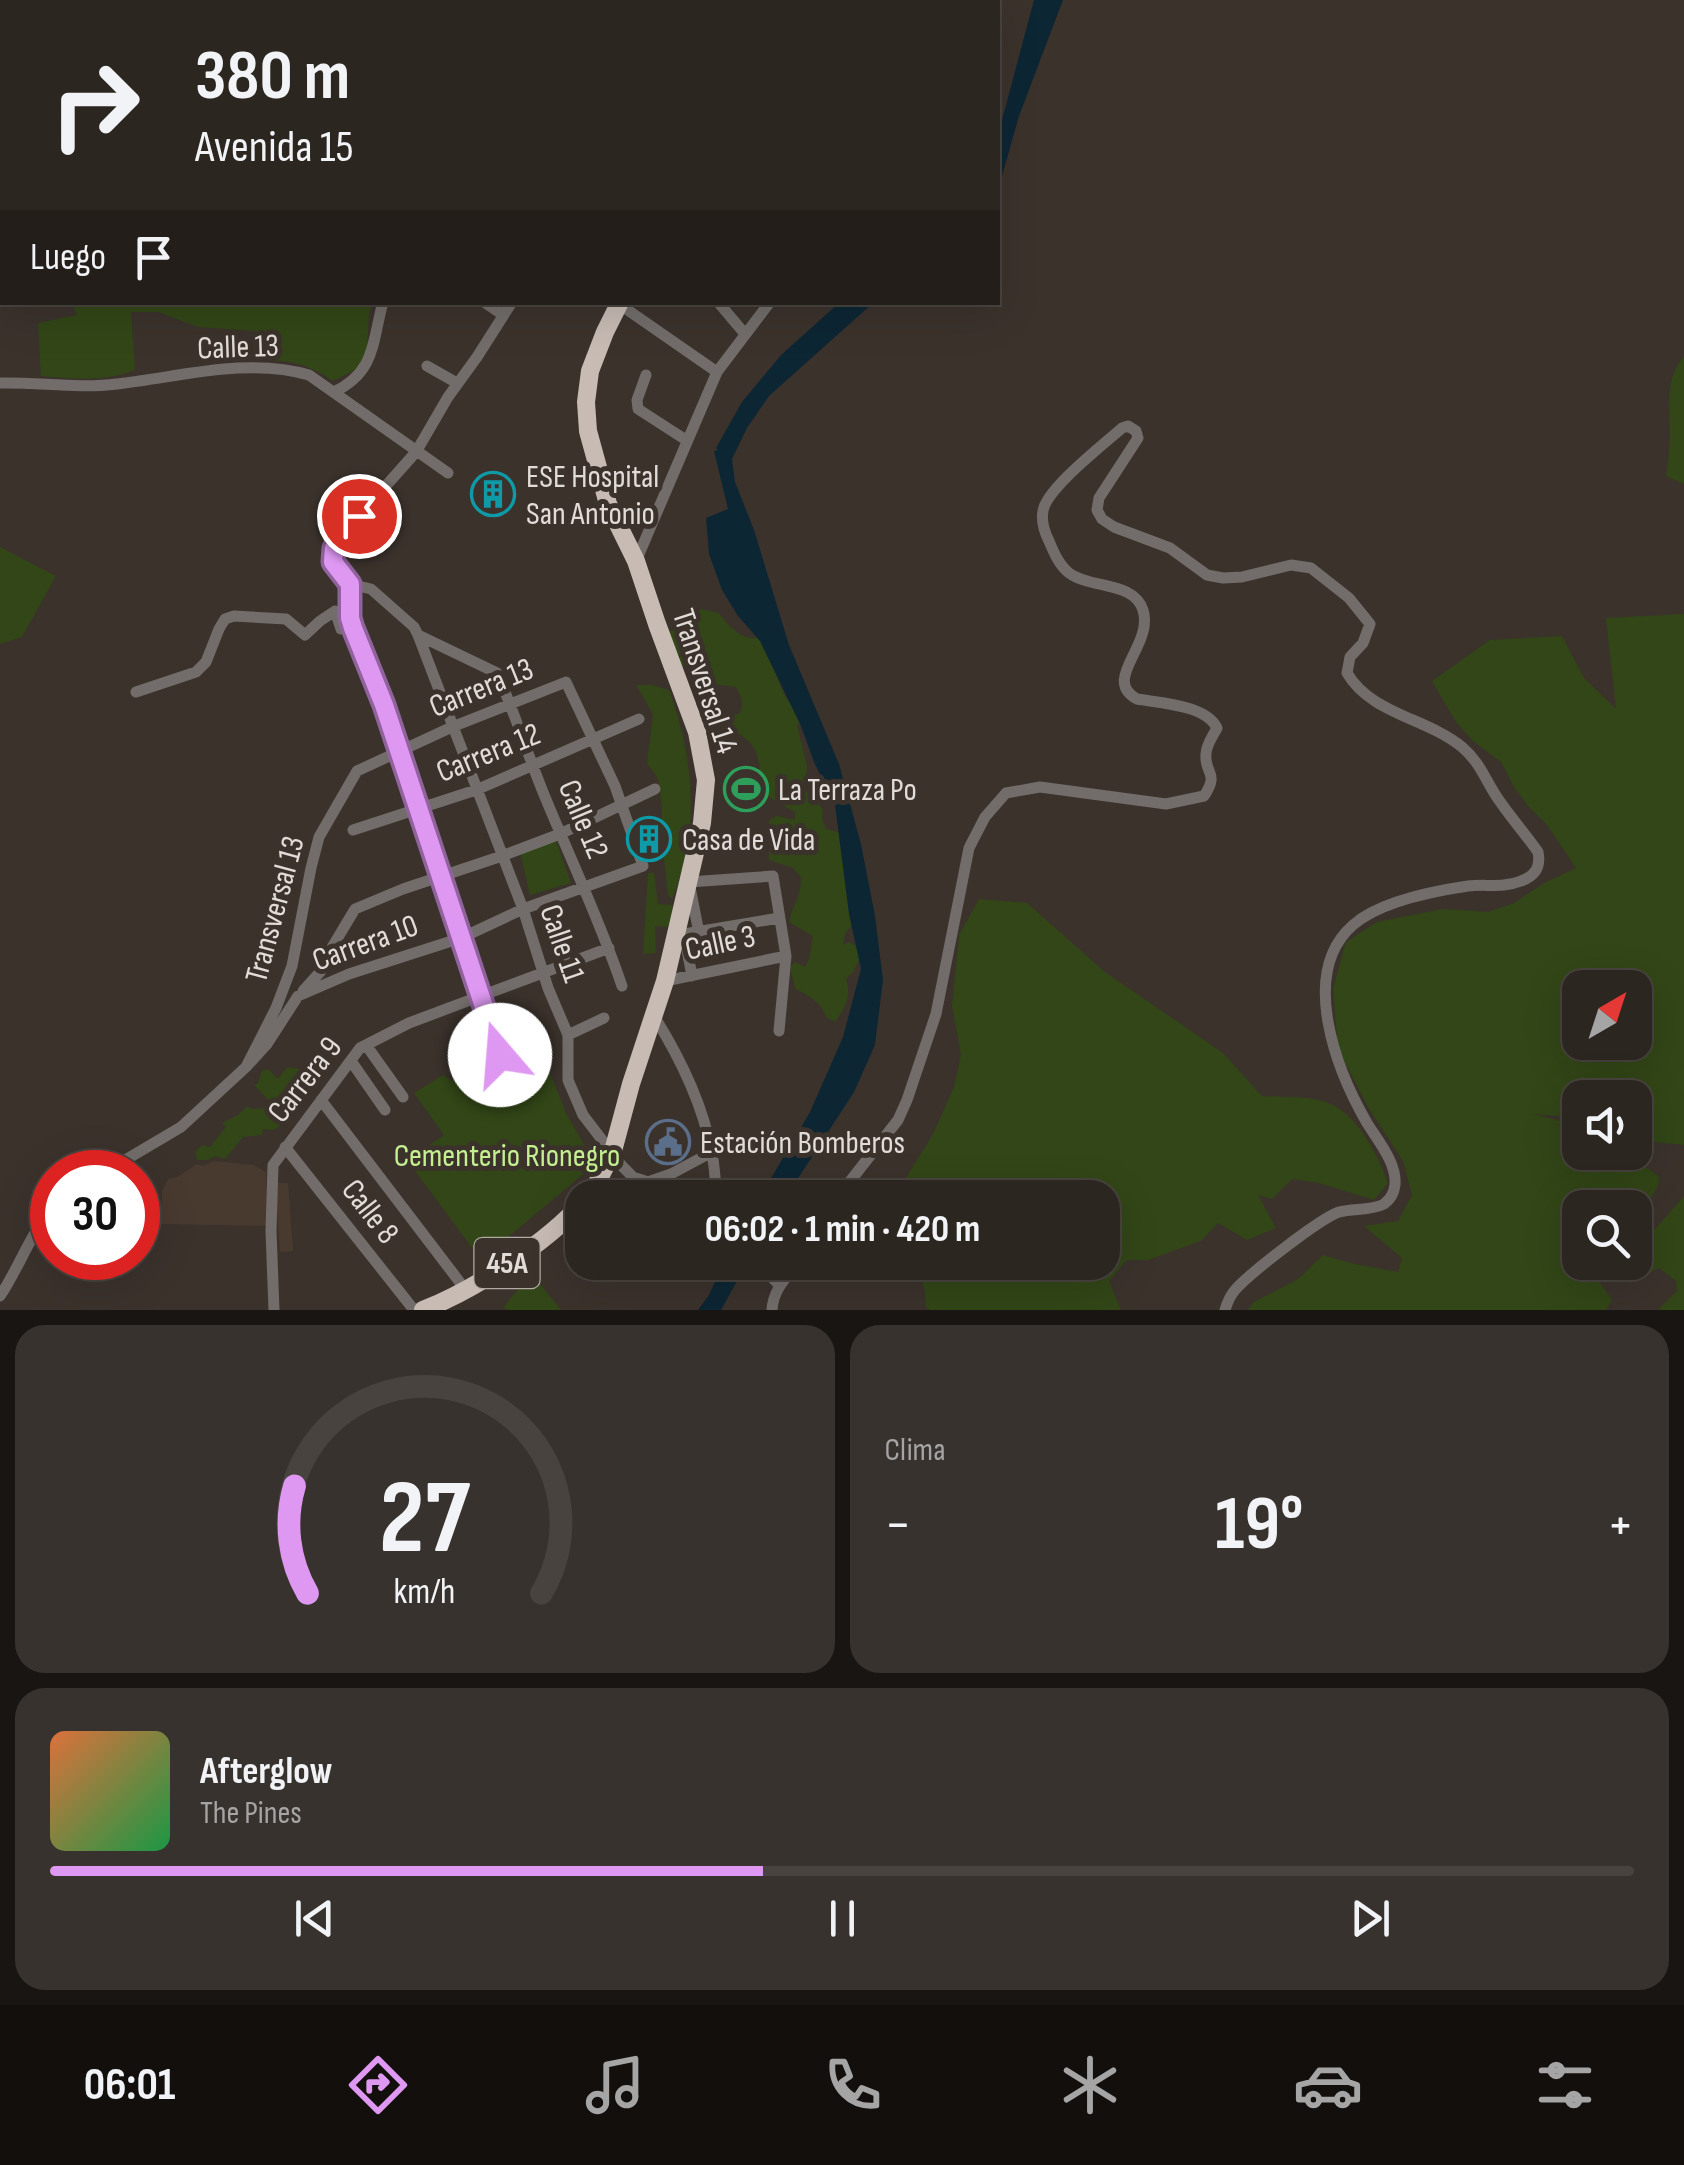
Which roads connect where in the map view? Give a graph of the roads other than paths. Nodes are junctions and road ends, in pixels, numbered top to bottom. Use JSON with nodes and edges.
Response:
{"nodes":[{"id":1,"x":383,"y":305,"type":"edge"},
{"id":2,"x":488,"y":305,"type":"edge"},
{"id":3,"x":510,"y":305,"type":"edge"},
{"id":4,"x":619,"y":305,"type":"edge"},
{"id":5,"x":623,"y":305,"type":"edge"},
{"id":6,"x":720,"y":305,"type":"edge"},
{"id":7,"x":766,"y":308,"type":"edge"},
{"id":8,"x":503,"y":315,"type":"junction"},
{"id":9,"x":744,"y":334,"type":"junction"},
{"id":10,"x":427,"y":366,"type":"dead end"},
{"id":11,"x":718,"y":372,"type":"junction"},
{"id":12,"x":646,"y":374,"type":"dead end"},
{"id":13,"x":0,"y":383,"type":"edge"},
{"id":14,"x":457,"y":383,"type":"junction"},
{"id":15,"x":334,"y":392,"type":"junction"},
{"id":16,"x":686,"y":440,"type":"junction"},
{"id":17,"x":416,"y":452,"type":"junction"},
{"id":18,"x":448,"y":473,"type":"dead end"},
{"id":19,"x":636,"y":561,"type":"junction"},
{"id":20,"x":350,"y":584,"type":"junction"},
{"id":21,"x":353,"y":628,"type":"junction"},
{"id":22,"x":418,"y":635,"type":"junction"},
{"id":23,"x":136,"y":692,"type":"dead end"},
{"id":24,"x":510,"y":703,"type":"junction"},
{"id":25,"x":640,"y":718,"type":"dead end"},
{"id":26,"x":452,"y":727,"type":"junction"},
{"id":27,"x":593,"y":738,"type":"junction"},
{"id":28,"x":398,"y":752,"type":"junction"},
{"id":29,"x":532,"y":766,"type":"junction"},
{"id":30,"x":362,"y":769,"type":"joint"},
{"id":31,"x":655,"y":789,"type":"dead end"},
{"id":32,"x":476,"y":790,"type":"junction"},
{"id":33,"x":622,"y":804,"type":"junction"},
{"id":34,"x":419,"y":808,"type":"junction"},
{"id":35,"x":353,"y":830,"type":"dead end"},
{"id":36,"x":560,"y":834,"type":"junction"},
{"id":37,"x":502,"y":856,"type":"junction"},
{"id":38,"x":442,"y":876,"type":"junction"},
{"id":39,"x":689,"y":882,"type":"junction"},
{"id":40,"x":583,"y":887,"type":"junction"},
{"id":41,"x":523,"y":909,"type":"junction"},
{"id":42,"x":780,"y":918,"type":"junction"},
{"id":43,"x":699,"y":933,"type":"junction"},
{"id":44,"x":461,"y":938,"type":"junction"},
{"id":45,"x":609,"y":948,"type":"junction"},
{"id":46,"x":786,"y":956,"type":"junction"},
{"id":47,"x":544,"y":973,"type":"junction"},
{"id":48,"x":692,"y":976,"type":"junction"},
{"id":49,"x":665,"y":982,"type":"junction"},
{"id":50,"x":622,"y":986,"type":"dead end"},
{"id":51,"x":298,"y":996,"type":"junction"},
{"id":52,"x":482,"y":996,"type":"junction"},
{"id":53,"x":654,"y":1016,"type":"junction"},
{"id":54,"x":604,"y":1018,"type":"dead end"},
{"id":55,"x":778,"y":1031,"type":"dead end"},
{"id":56,"x":568,"y":1035,"type":"junction"},
{"id":57,"x":366,"y":1045,"type":"junction"},
{"id":58,"x":500,"y":1055,"type":"dead end"},
{"id":59,"x":350,"y":1061,"type":"junction"},
{"id":60,"x":246,"y":1067,"type":"junction"},
{"id":61,"x":403,"y":1097,"type":"dead end"},
{"id":62,"x":320,"y":1100,"type":"junction"},
{"id":63,"x":385,"y":1110,"type":"dead end"},
{"id":64,"x":285,"y":1147,"type":"junction"},
{"id":65,"x":142,"y":1150,"type":"edge"},
{"id":66,"x":612,"y":1152,"type":"junction"},
{"id":67,"x":712,"y":1152,"type":"junction"},
{"id":68,"x":598,"y":1180,"type":"edge"},
{"id":69,"x":715,"y":1180,"type":"edge"},
{"id":70,"x":851,"y":1180,"type":"edge"},
{"id":71,"x":565,"y":1220,"type":"edge"},
{"id":72,"x":30,"y":1243,"type":"edge"},
{"id":73,"x":775,"y":1280,"type":"edge"},
{"id":74,"x":783,"y":1280,"type":"edge"},
{"id":75,"x":779,"y":1284,"type":"junction"},
{"id":76,"x":466,"y":1289,"type":"junction"},
{"id":77,"x":0,"y":1296,"type":"edge"},
{"id":78,"x":274,"y":1310,"type":"edge"},
{"id":79,"x":414,"y":1310,"type":"edge"},
{"id":80,"x":423,"y":1310,"type":"edge"},
{"id":81,"x":772,"y":1310,"type":"edge"},
{"id":82,"x":1224,"y":1310,"type":"edge"}],
"edges":[{"from":1,"to":15,"type":"street"},
{"from":2,"to":8,"type":"street"},
{"from":3,"to":8,"type":"street"},
{"from":4,"to":19,"type":"highway","name":"Transversal 14","number":"45A"},
{"from":5,"to":11,"type":"street"},
{"from":6,"to":9,"type":"street"},
{"from":7,"to":9,"type":"street"},
{"from":8,"to":14,"type":"street"},
{"from":9,"to":11,"type":"street"},
{"from":10,"to":14,"type":"street"},
{"from":11,"to":16,"type":"street"},
{"from":12,"to":16,"type":"street"},
{"from":13,"to":15,"type":"street","name":"Calle 13"},
{"from":14,"to":17,"type":"street"},
{"from":15,"to":17,"type":"street","name":"Calle 13"},
{"from":16,"to":19,"type":"street"},
{"from":17,"to":18,"type":"street","name":"Calle 13"},
{"from":17,"to":20,"type":"street"},
{"from":19,"to":39,"type":"highway","name":"Transversal 14","number":"45A"},
{"from":20,"to":21,"type":"street"},
{"from":20,"to":22,"type":"street"},
{"from":21,"to":23,"type":"street"},
{"from":21,"to":28,"type":"street"},
{"from":22,"to":24,"type":"street","name":"Calle 12"},
{"from":22,"to":26,"type":"street","name":"Calle 11"},
{"from":24,"to":26,"type":"street","name":"Carrera 13"},
{"from":24,"to":27,"type":"street","name":"Carrera 13"},
{"from":24,"to":29,"type":"street","name":"Calle 12"},
{"from":25,"to":27,"type":"street","name":"Carrera 12"},
{"from":26,"to":28,"type":"street","name":"Carrera 13"},
{"from":26,"to":32,"type":"street","name":"Calle 11"},
{"from":27,"to":29,"type":"street","name":"Carrera 12"},
{"from":27,"to":33,"type":"street"},
{"from":28,"to":30,"type":"street","name":"Carrera 13"},
{"from":28,"to":34,"type":"street"},
{"from":29,"to":32,"type":"street","name":"Carrera 12"},
{"from":29,"to":36,"type":"street","name":"Calle 12"},
{"from":30,"to":60,"type":"street","name":"Transversal 13"},
{"from":31,"to":33,"type":"street"},
{"from":32,"to":34,"type":"street","name":"Carrera 12"},
{"from":32,"to":37,"type":"street","name":"Calle 11"},
{"from":33,"to":36,"type":"street"},
{"from":33,"to":40,"type":"street","name":"Carrera 10"},
{"from":34,"to":35,"type":"street","name":"Carrera 12"},
{"from":34,"to":38,"type":"street"},
{"from":36,"to":37,"type":"street"},
{"from":36,"to":40,"type":"street","name":"Calle 12"},
{"from":37,"to":38,"type":"street"},
{"from":37,"to":41,"type":"street","name":"Calle 11"},
{"from":38,"to":44,"type":"street"},
{"from":38,"to":51,"type":"street"},
{"from":39,"to":42,"type":"street"},
{"from":39,"to":43,"type":"street"},
{"from":39,"to":49,"type":"highway","name":"Transversal 14","number":"45A"},
{"from":40,"to":41,"type":"street","name":"Carrera 10"},
{"from":40,"to":45,"type":"street","name":"Calle 12"},
{"from":41,"to":44,"type":"street","name":"Carrera 10"},
{"from":41,"to":47,"type":"street","name":"Calle 11"},
{"from":42,"to":43,"type":"street"},
{"from":42,"to":46,"type":"street"},
{"from":43,"to":48,"type":"street"},
{"from":44,"to":51,"type":"street","name":"Carrera 10"},
{"from":44,"to":52,"type":"street"},
{"from":45,"to":47,"type":"street","name":"Carrera 9"},
{"from":45,"to":50,"type":"street","name":"Calle 12"},
{"from":46,"to":48,"type":"street","name":"Calle 3"},
{"from":46,"to":55,"type":"street"},
{"from":47,"to":52,"type":"street","name":"Carrera 9"},
{"from":47,"to":56,"type":"street","name":"Calle 11"},
{"from":48,"to":49,"type":"street","name":"Calle 3"},
{"from":49,"to":53,"type":"highway","name":"Transversal 14","number":"45A"},
{"from":51,"to":60,"type":"street","name":"Carrera 10"},
{"from":52,"to":57,"type":"street","name":"Carrera 9"},
{"from":52,"to":58,"type":"street"},
{"from":53,"to":66,"type":"highway","name":"Transversal 14","number":"45A"},
{"from":53,"to":67,"type":"street"},
{"from":54,"to":56,"type":"street"},
{"from":56,"to":66,"type":"street","name":"Calle 11"},
{"from":57,"to":59,"type":"street","name":"Carrera 9"},
{"from":57,"to":61,"type":"street"},
{"from":59,"to":62,"type":"street","name":"Carrera 9"},
{"from":59,"to":63,"type":"street"},
{"from":60,"to":65,"type":"street","name":"Carrera 10"},
{"from":62,"to":64,"type":"street","name":"Carrera 9"},
{"from":62,"to":76,"type":"street","name":"Calle 8"},
{"from":64,"to":78,"type":"street","name":"Carrera 9"},
{"from":64,"to":79,"type":"street","name":"Calle 8"},
{"from":66,"to":67,"type":"street","name":"Calle 11"},
{"from":66,"to":68,"type":"highway","name":"Transversal 14","number":"45A"},
{"from":67,"to":69,"type":"street"},
{"from":70,"to":82,"type":"street"},
{"from":71,"to":76,"type":"highway","number":"45A"},
{"from":72,"to":77,"type":"street"},
{"from":73,"to":75,"type":"street"},
{"from":74,"to":75,"type":"street"},
{"from":75,"to":81,"type":"street"},
{"from":76,"to":80,"type":"highway","number":"45A"}]}
